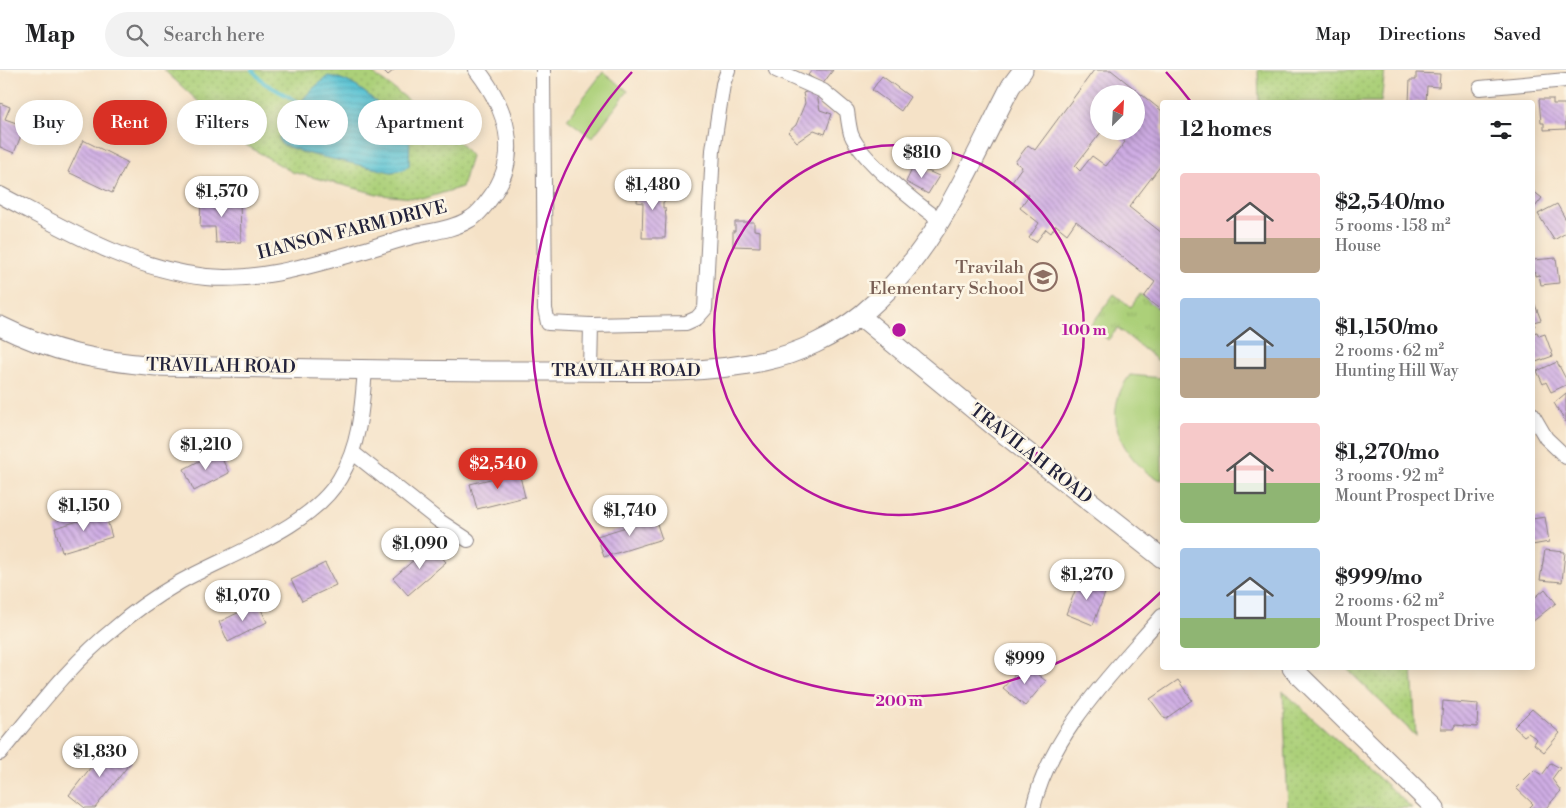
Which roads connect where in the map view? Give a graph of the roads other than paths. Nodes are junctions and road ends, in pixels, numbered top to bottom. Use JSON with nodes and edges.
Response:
{"nodes":[{"id":1,"x":477,"y":70,"type":"edge"},
{"id":2,"x":543,"y":70,"type":"edge"},
{"id":3,"x":728,"y":70,"type":"edge"},
{"id":4,"x":776,"y":70,"type":"edge"},
{"id":5,"x":1023,"y":70,"type":"edge"},
{"id":6,"x":1566,"y":80,"type":"edge"},
{"id":7,"x":1480,"y":88,"type":"dead end"},
{"id":8,"x":0,"y":195,"type":"edge"},
{"id":9,"x":941,"y":221,"type":"junction"},
{"id":10,"x":860,"y":316,"type":"junction"},
{"id":11,"x":590,"y":325,"type":"junction"},
{"id":12,"x":0,"y":326,"type":"edge"},
{"id":13,"x":365,"y":369,"type":"junction"},
{"id":14,"x":590,"y":371,"type":"junction"},
{"id":15,"x":1535,"y":419,"type":"edge"},
{"id":16,"x":352,"y":452,"type":"junction"},
{"id":17,"x":1566,"y":457,"type":"edge"},
{"id":18,"x":468,"y":540,"type":"dead end"},
{"id":19,"x":1160,"y":556,"type":"edge"},
{"id":20,"x":1160,"y":618,"type":"edge"},
{"id":21,"x":1294,"y":670,"type":"edge"},
{"id":22,"x":0,"y":754,"type":"edge"},
{"id":23,"x":1034,"y":808,"type":"edge"},
{"id":24,"x":1435,"y":808,"type":"edge"}],
"edges":[{"from":1,"to":8,"type":"street","name":"HANSON FARM DRIVE"},
{"from":2,"to":11,"type":"street"},
{"from":3,"to":11,"type":"street"},
{"from":4,"to":9,"type":"street"},
{"from":5,"to":9,"type":"main road"},
{"from":6,"to":7,"type":"street"},
{"from":9,"to":10,"type":"main road"},
{"from":10,"to":14,"type":"main road","name":"TRAVILAH ROAD"},
{"from":10,"to":19,"type":"main road","name":"TRAVILAH ROAD"},
{"from":11,"to":14,"type":"street"},
{"from":12,"to":13,"type":"main road","name":"TRAVILAH ROAD"},
{"from":13,"to":14,"type":"main road","name":"TRAVILAH ROAD"},
{"from":13,"to":16,"type":"street"},
{"from":15,"to":17,"type":"street"},
{"from":16,"to":18,"type":"street"},
{"from":16,"to":22,"type":"street"},
{"from":20,"to":23,"type":"street"},
{"from":21,"to":24,"type":"main road"}]}
